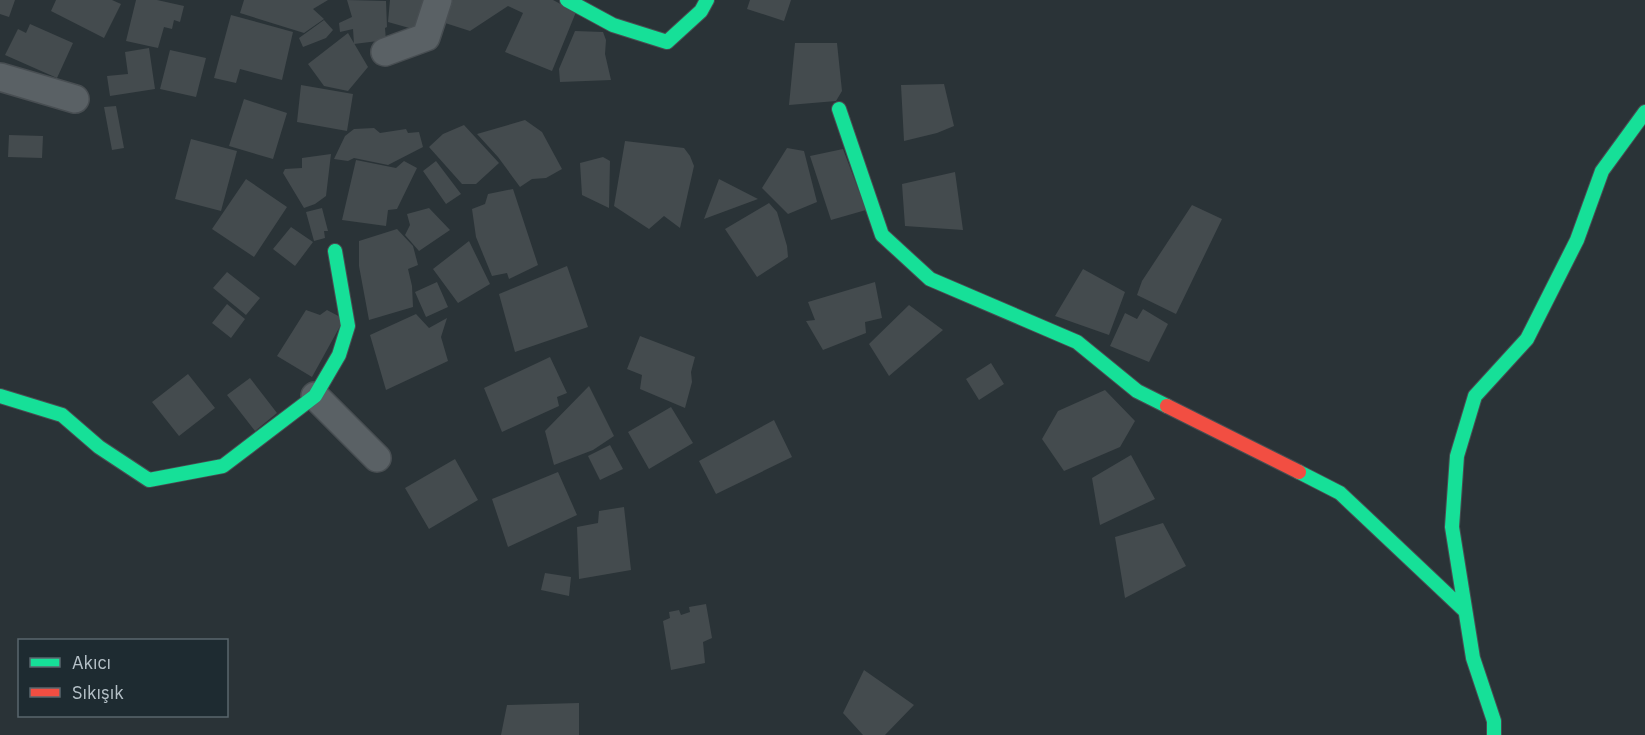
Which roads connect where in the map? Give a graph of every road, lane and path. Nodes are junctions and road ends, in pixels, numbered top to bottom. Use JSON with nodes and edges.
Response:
{"nodes":[{"id":1,"x":438,"y":0,"type":"edge"},
{"id":2,"x":567,"y":0,"type":"edge"},
{"id":3,"x":707,"y":0,"type":"edge"},
{"id":4,"x":385,"y":52,"type":"dead end"},
{"id":5,"x":0,"y":77,"type":"edge"},
{"id":6,"x":75,"y":99,"type":"dead end"},
{"id":7,"x":839,"y":109,"type":"dead end"},
{"id":8,"x":1645,"y":112,"type":"edge"},
{"id":9,"x":335,"y":251,"type":"dead end"},
{"id":10,"x":0,"y":396,"type":"edge"},
{"id":11,"x":315,"y":396,"type":"junction"},
{"id":12,"x":377,"y":458,"type":"dead end"},
{"id":13,"x":1466,"y":611,"type":"junction"},
{"id":14,"x":1494,"y":735,"type":"edge"}],
"edges":[{"from":1,"to":4,"type":"street"},
{"from":2,"to":3,"type":"street"},
{"from":5,"to":6,"type":"street"},
{"from":7,"to":13,"type":"street"},
{"from":8,"to":13,"type":"street"},
{"from":9,"to":11,"type":"street"},
{"from":10,"to":11,"type":"street"},
{"from":11,"to":12,"type":"street"},
{"from":13,"to":14,"type":"street"}]}
